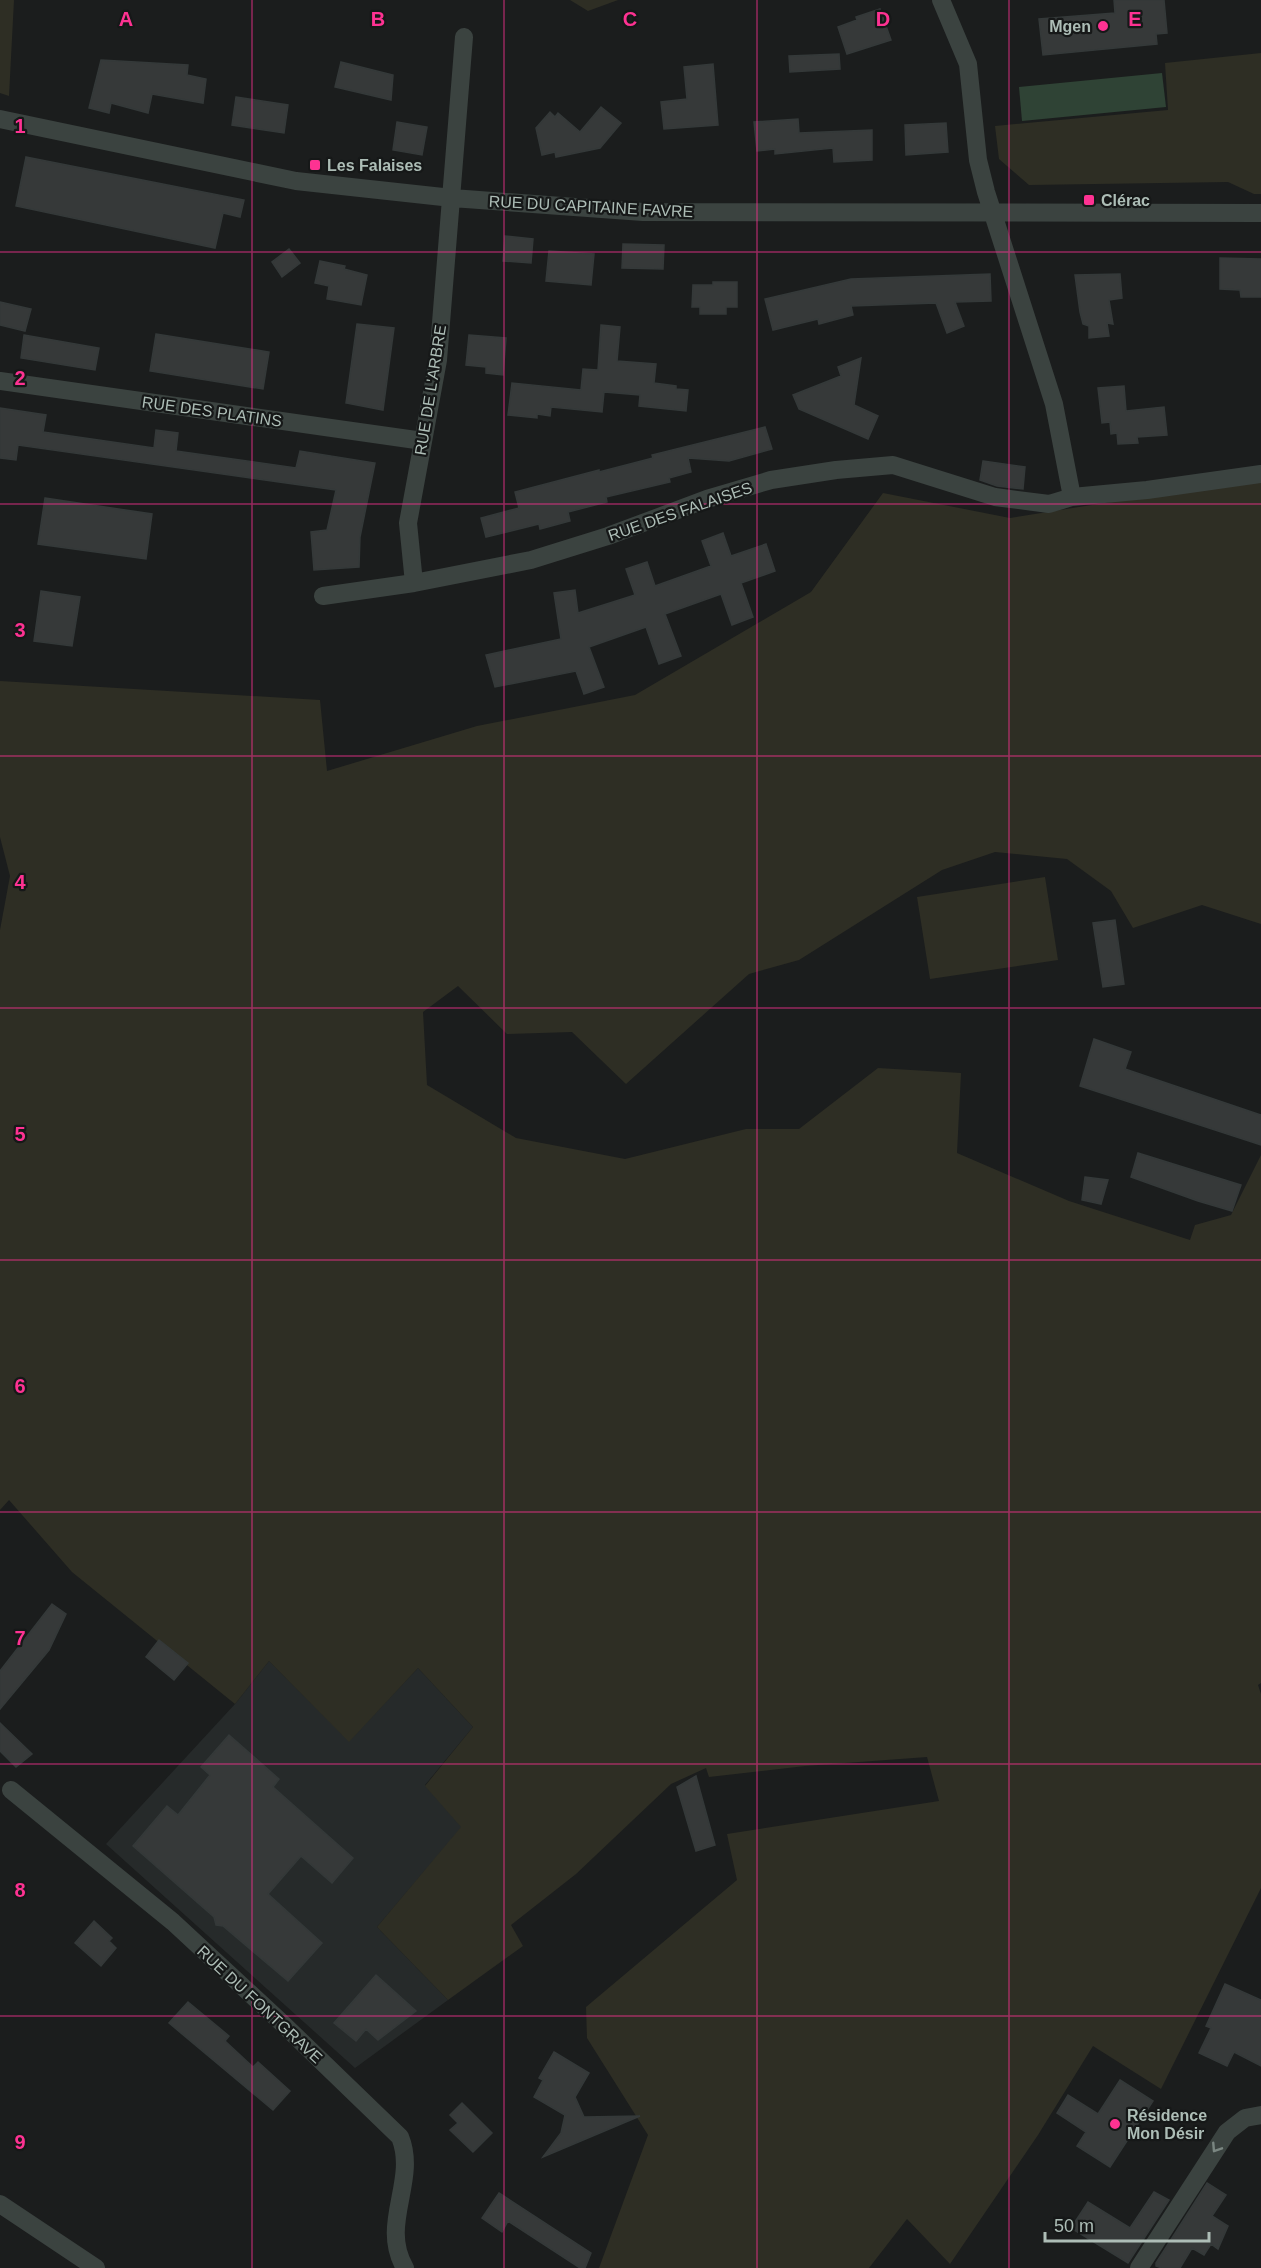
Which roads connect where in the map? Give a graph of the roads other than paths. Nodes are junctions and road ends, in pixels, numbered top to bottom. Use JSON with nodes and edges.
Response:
{"nodes":[{"id":1,"x":941,"y":0,"type":"edge"},
{"id":2,"x":464,"y":37,"type":"dead end"},
{"id":3,"x":0,"y":119,"type":"edge"},
{"id":4,"x":452,"y":198,"type":"junction"},
{"id":5,"x":993,"y":213,"type":"junction"},
{"id":6,"x":1261,"y":213,"type":"edge"},
{"id":7,"x":0,"y":381,"type":"edge"},
{"id":8,"x":423,"y":441,"type":"junction"},
{"id":9,"x":1261,"y":474,"type":"edge"},
{"id":10,"x":1072,"y":497,"type":"junction"},
{"id":11,"x":414,"y":583,"type":"junction"},
{"id":12,"x":323,"y":596,"type":"dead end"},
{"id":13,"x":11,"y":1790,"type":"dead end"},
{"id":14,"x":1261,"y":2115,"type":"edge"},
{"id":15,"x":0,"y":2204,"type":"edge"},
{"id":16,"x":96,"y":2268,"type":"edge"},
{"id":17,"x":405,"y":2268,"type":"edge"},
{"id":18,"x":1140,"y":2268,"type":"edge"}],
"edges":[{"from":1,"to":5,"type":"street"},
{"from":2,"to":4,"type":"street","name":"RUE DE L'ARBRE"},
{"from":3,"to":4,"type":"street","name":"RUE DU CAPITAINE FAVRE"},
{"from":4,"to":5,"type":"street","name":"RUE DU CAPITAINE FAVRE"},
{"from":4,"to":8,"type":"street","name":"RUE DE L'ARBRE"},
{"from":5,"to":6,"type":"street","name":"RUE DU CAPITAINE FAVRE"},
{"from":5,"to":10,"type":"street"},
{"from":7,"to":8,"type":"street","name":"RUE DES PLATINS"},
{"from":8,"to":11,"type":"street","name":"RUE DE L'ARBRE"},
{"from":9,"to":10,"type":"street","name":"RUE DES FALAISES"},
{"from":10,"to":11,"type":"street","name":"RUE DES FALAISES"},
{"from":11,"to":12,"type":"street","name":"RUE DES FALAISES"},
{"from":13,"to":17,"type":"street","name":"RUE DU FONTGRAVE"},
{"from":14,"to":18,"type":"street","one_way":true},
{"from":15,"to":16,"type":"street"}]}
